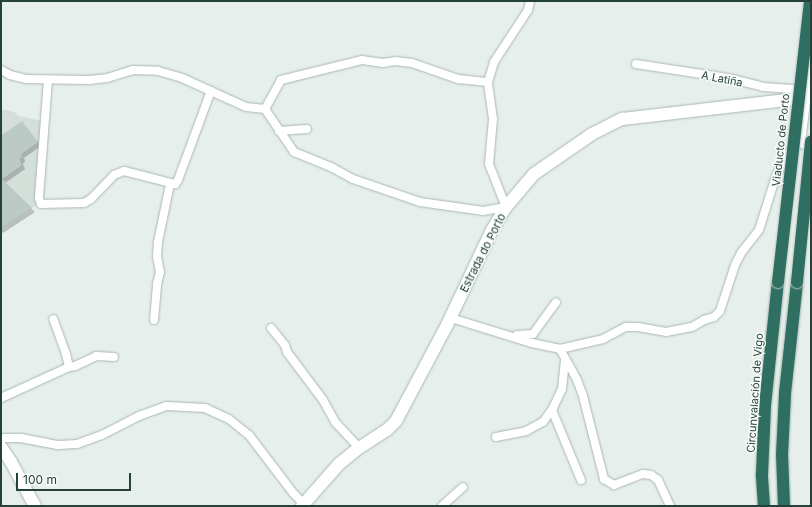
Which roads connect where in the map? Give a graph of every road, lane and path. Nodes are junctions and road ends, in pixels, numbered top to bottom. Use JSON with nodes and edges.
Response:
{"nodes":[{"id":1,"x":530,"y":1,"type":"edge"},
{"id":2,"x":810,"y":1,"type":"edge"},
{"id":3,"x":636,"y":64,"type":"dead end"},
{"id":4,"x":811,"y":64,"type":"edge"},
{"id":5,"x":1,"y":70,"type":"edge"},
{"id":6,"x":48,"y":80,"type":"junction"},
{"id":7,"x":488,"y":82,"type":"junction"},
{"id":8,"x":211,"y":91,"type":"junction"},
{"id":9,"x":808,"y":95,"type":"edge"},
{"id":10,"x":264,"y":109,"type":"junction"},
{"id":11,"x":307,"y":129,"type":"dead end"},
{"id":12,"x":279,"y":131,"type":"junction"},
{"id":13,"x":806,"y":142,"type":"edge"},
{"id":14,"x":811,"y":156,"type":"edge"},
{"id":15,"x":170,"y":184,"type":"junction"},
{"id":16,"x":506,"y":207,"type":"junction"},
{"id":17,"x":778,"y":282,"type":"joint"},
{"id":18,"x":556,"y":302,"type":"dead end"},
{"id":19,"x":451,"y":318,"type":"junction"},
{"id":20,"x":53,"y":319,"type":"dead end"},
{"id":21,"x":154,"y":320,"type":"dead end"},
{"id":22,"x":271,"y":328,"type":"dead end"},
{"id":23,"x":510,"y":336,"type":"junction"},
{"id":24,"x":560,"y":349,"type":"junction"},
{"id":25,"x":114,"y":357,"type":"dead end"},
{"id":26,"x":565,"y":359,"type":"junction"},
{"id":27,"x":69,"y":367,"type":"junction"},
{"id":28,"x":1,"y":398,"type":"edge"},
{"id":29,"x":552,"y":410,"type":"junction"},
{"id":30,"x":496,"y":437,"type":"dead end"},
{"id":31,"x":1,"y":438,"type":"edge"},
{"id":32,"x":1,"y":447,"type":"edge"},
{"id":33,"x":359,"y":448,"type":"junction"},
{"id":34,"x":581,"y":480,"type":"dead end"},
{"id":35,"x":463,"y":487,"type":"dead end"},
{"id":36,"x":303,"y":505,"type":"edge"},
{"id":37,"x":35,"y":506,"type":"edge"},
{"id":38,"x":442,"y":506,"type":"edge"},
{"id":39,"x":670,"y":506,"type":"edge"},
{"id":40,"x":764,"y":506,"type":"edge"},
{"id":41,"x":784,"y":506,"type":"edge"}],
"edges":[{"from":1,"to":7,"type":"street"},
{"from":2,"to":17,"type":"highway","name":"Viaducto de Porto","bridge":true},
{"from":3,"to":9,"type":"street","name":"A Latiña"},
{"from":4,"to":9,"type":"street"},
{"from":5,"to":6,"type":"street"},
{"from":6,"to":8,"type":"street"},
{"from":6,"to":15,"type":"street"},
{"from":7,"to":10,"type":"street"},
{"from":7,"to":16,"type":"street"},
{"from":8,"to":10,"type":"street"},
{"from":8,"to":15,"type":"street"},
{"from":9,"to":13,"type":"street"},
{"from":9,"to":16,"type":"street","name":"Estrada do Porto"},
{"from":10,"to":12,"type":"street"},
{"from":11,"to":12,"type":"street"},
{"from":12,"to":16,"type":"street"},
{"from":13,"to":14,"type":"street"},
{"from":13,"to":24,"type":"street"},
{"from":13,"to":41,"type":"highway","bridge":true},
{"from":15,"to":21,"type":"street"},
{"from":16,"to":19,"type":"street","name":"Estrada do Porto"},
{"from":17,"to":40,"type":"highway","name":"Circunvalación de Vigo"},
{"from":18,"to":23,"type":"street"},
{"from":19,"to":23,"type":"street"},
{"from":19,"to":33,"type":"street","name":"Estrada do Porto"},
{"from":20,"to":27,"type":"street"},
{"from":22,"to":33,"type":"street"},
{"from":23,"to":24,"type":"street"},
{"from":24,"to":26,"type":"street"},
{"from":25,"to":27,"type":"street"},
{"from":26,"to":29,"type":"street"},
{"from":26,"to":39,"type":"street"},
{"from":27,"to":28,"type":"street"},
{"from":29,"to":30,"type":"street"},
{"from":29,"to":34,"type":"street"},
{"from":31,"to":36,"type":"street"},
{"from":32,"to":37,"type":"street"},
{"from":33,"to":36,"type":"street","name":"Estrada do Porto"},
{"from":35,"to":38,"type":"street"}]}
